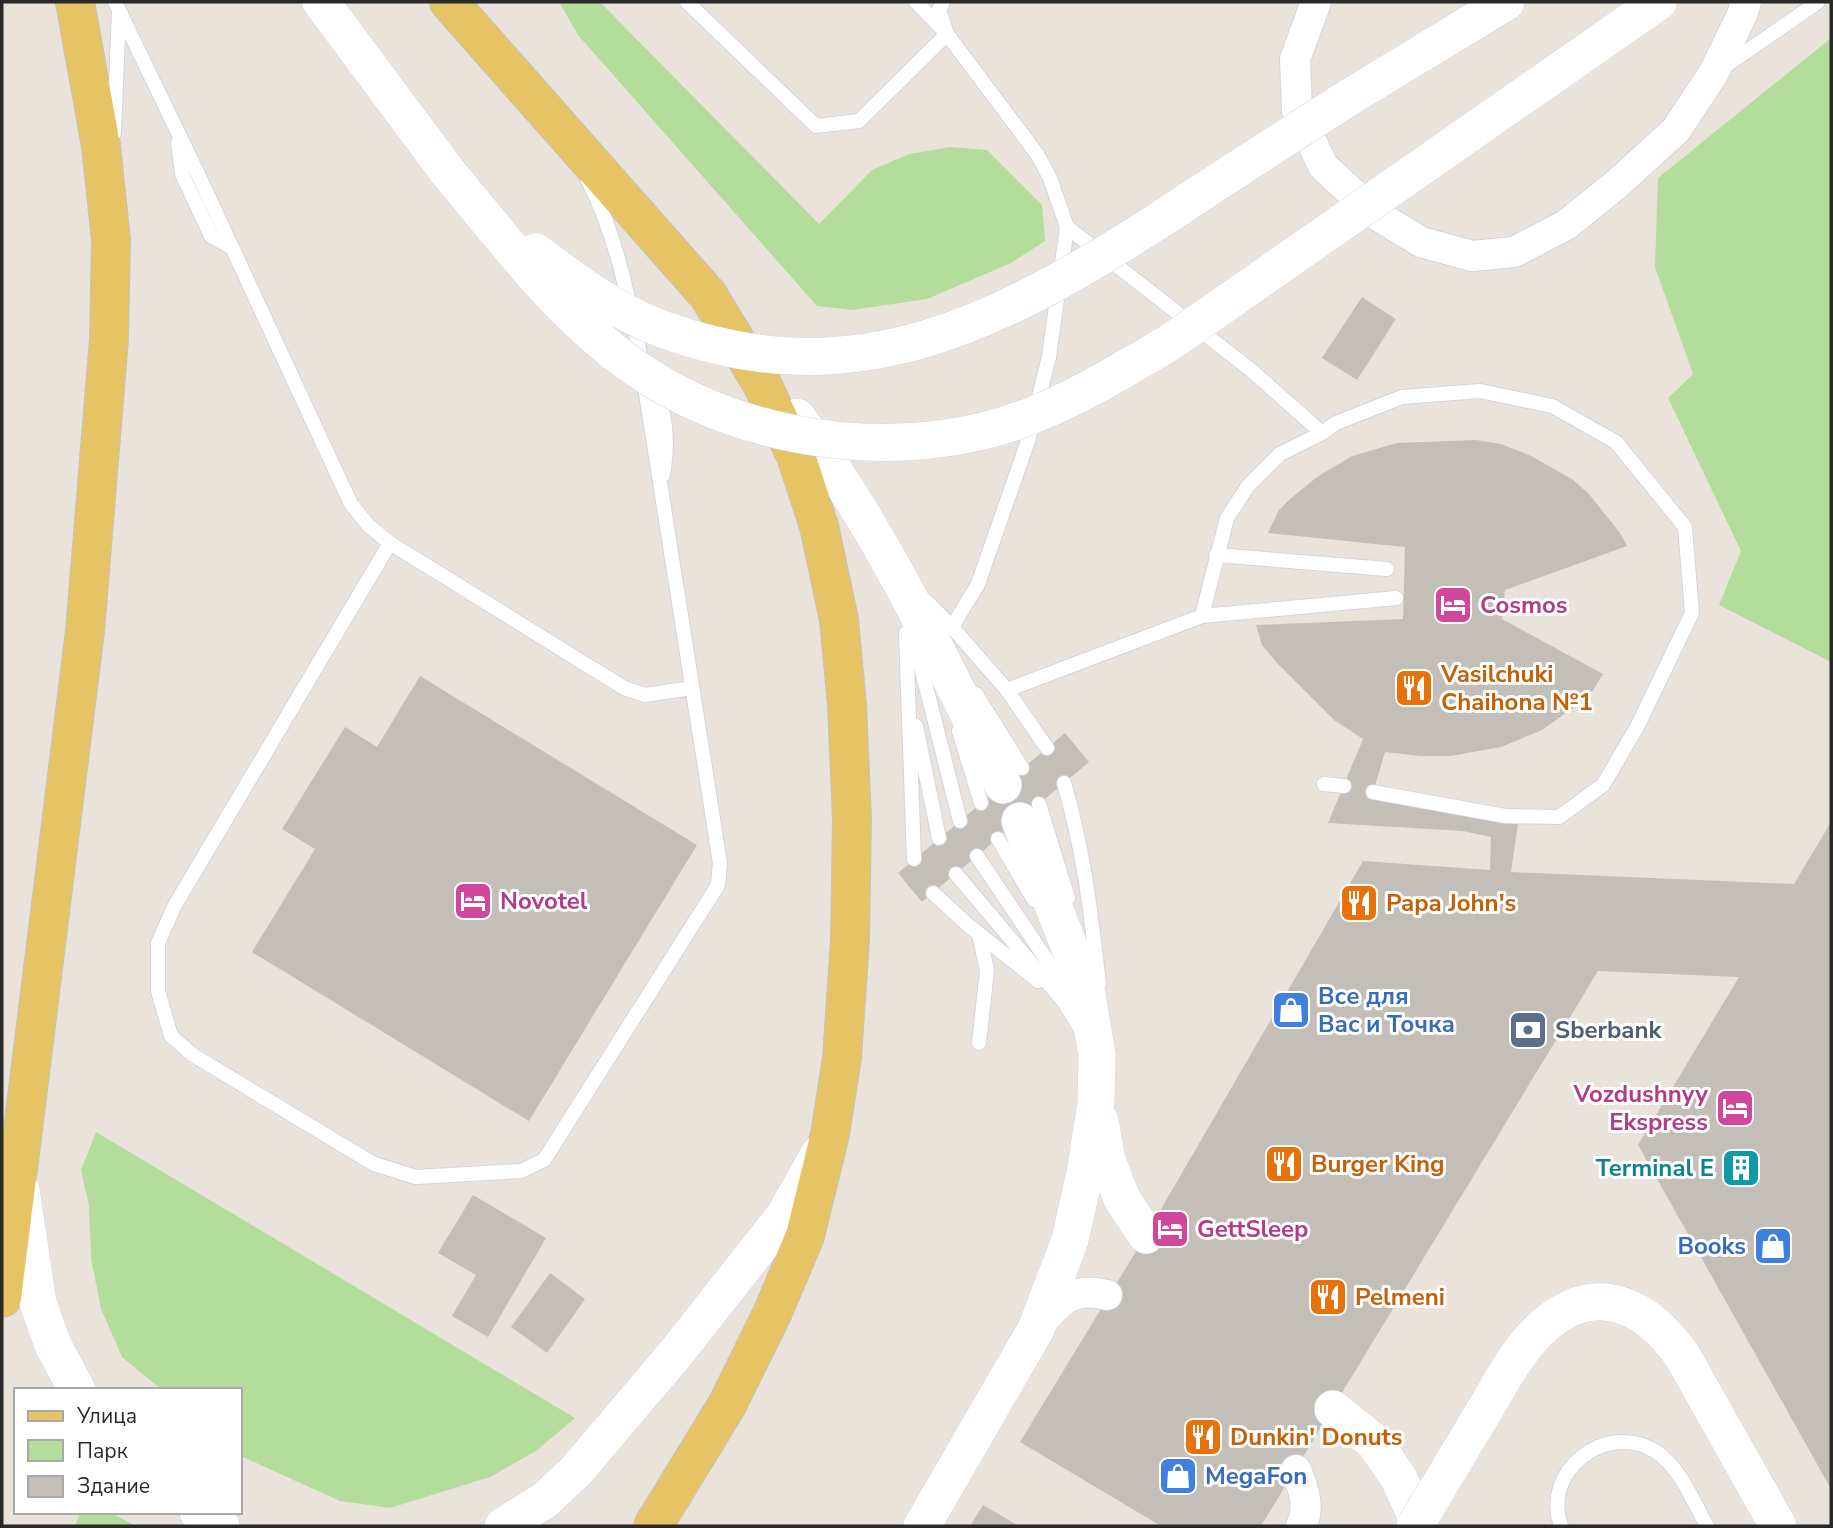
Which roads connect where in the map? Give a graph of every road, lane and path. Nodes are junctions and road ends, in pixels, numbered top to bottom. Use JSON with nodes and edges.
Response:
{"nodes":[{"id":1,"x":75,"y":2,"type":"edge"},
{"id":2,"x":321,"y":2,"type":"edge"},
{"id":3,"x":449,"y":2,"type":"edge"},
{"id":4,"x":687,"y":2,"type":"edge"},
{"id":5,"x":916,"y":2,"type":"edge"},
{"id":6,"x":943,"y":2,"type":"edge"},
{"id":7,"x":1316,"y":2,"type":"edge"},
{"id":8,"x":1472,"y":2,"type":"edge"},
{"id":9,"x":1506,"y":2,"type":"edge"},
{"id":10,"x":1658,"y":2,"type":"edge"},
{"id":11,"x":1746,"y":2,"type":"edge"},
{"id":12,"x":1818,"y":2,"type":"edge"},
{"id":13,"x":117,"y":4,"type":"edge"},
{"id":14,"x":947,"y":34,"type":"junction"},
{"id":15,"x":1713,"y":74,"type":"junction"},
{"id":16,"x":1348,"y":98,"type":"junction"},
{"id":17,"x":562,"y":132,"type":"junction"},
{"id":18,"x":447,"y":171,"type":"junction"},
{"id":19,"x":1067,"y":227,"type":"junction"},
{"id":20,"x":111,"y":240,"type":"junction"},
{"id":21,"x":708,"y":295,"type":"junction"},
{"id":22,"x":1322,"y":433,"type":"junction"},
{"id":23,"x":390,"y":543,"type":"junction"},
{"id":24,"x":1216,"y":555,"type":"junction"},
{"id":25,"x":1387,"y":569,"type":"dead end"},
{"id":26,"x":1396,"y":598,"type":"dead end"},
{"id":27,"x":921,"y":610,"type":"junction"},
{"id":28,"x":1202,"y":616,"type":"junction"},
{"id":29,"x":908,"y":685,"type":"junction"},
{"id":30,"x":692,"y":688,"type":"junction"},
{"id":31,"x":1007,"y":690,"type":"junction"},
{"id":32,"x":1047,"y":748,"type":"dead end"},
{"id":33,"x":1064,"y":783,"type":"dead end"},
{"id":34,"x":1324,"y":784,"type":"dead end"},
{"id":35,"x":1002,"y":785,"type":"dead end"},
{"id":36,"x":1343,"y":786,"type":"dead end"},
{"id":37,"x":1373,"y":792,"type":"dead end"},
{"id":38,"x":960,"y":821,"type":"dead end"},
{"id":39,"x":1019,"y":821,"type":"dead end"},
{"id":40,"x":939,"y":838,"type":"dead end"},
{"id":41,"x":977,"y":856,"type":"dead end"},
{"id":42,"x":914,"y":859,"type":"dead end"},
{"id":43,"x":957,"y":874,"type":"dead end"},
{"id":44,"x":933,"y":892,"type":"dead end"},
{"id":45,"x":978,"y":933,"type":"junction"},
{"id":46,"x":1074,"y":995,"type":"junction"},
{"id":47,"x":979,"y":1043,"type":"dead end"},
{"id":48,"x":1097,"y":1055,"type":"junction"},
{"id":49,"x":1096,"y":1103,"type":"junction"},
{"id":50,"x":830,"y":1134,"type":"junction"},
{"id":51,"x":18,"y":1168,"type":"junction"},
{"id":52,"x":1146,"y":1236,"type":"tunnel mouth"},
{"id":53,"x":1107,"y":1295,"type":"tunnel mouth"},
{"id":54,"x":2,"y":1298,"type":"edge"},
{"id":55,"x":1036,"y":1329,"type":"junction"},
{"id":56,"x":76,"y":1388,"type":"edge"},
{"id":57,"x":1332,"y":1409,"type":"tunnel mouth"},
{"id":58,"x":1296,"y":1470,"type":"tunnel mouth"},
{"id":59,"x":1398,"y":1477,"type":"junction"},
{"id":60,"x":201,"y":1514,"type":"edge"},
{"id":61,"x":221,"y":1526,"type":"edge"},
{"id":62,"x":503,"y":1526,"type":"edge"},
{"id":63,"x":653,"y":1526,"type":"edge"},
{"id":64,"x":922,"y":1526,"type":"edge"},
{"id":65,"x":1301,"y":1526,"type":"edge"},
{"id":66,"x":1418,"y":1526,"type":"edge"},
{"id":67,"x":1429,"y":1526,"type":"edge"},
{"id":68,"x":1561,"y":1526,"type":"edge"},
{"id":69,"x":1707,"y":1526,"type":"edge"},
{"id":70,"x":1778,"y":1526,"type":"edge"}],
"edges":[{"from":1,"to":20,"type":"main road"},
{"from":2,"to":18,"type":"street"},
{"from":3,"to":17,"type":"main road"},
{"from":4,"to":14,"type":"lane"},
{"from":5,"to":14,"type":"lane"},
{"from":6,"to":14,"type":"lane"},
{"from":7,"to":15,"type":"street"},
{"from":8,"to":16,"type":"street"},
{"from":9,"to":16,"type":"street"},
{"from":10,"to":18,"type":"street","bridge":true},
{"from":11,"to":15,"type":"street"},
{"from":12,"to":15,"type":"lane"},
{"from":13,"to":20,"type":"lane"},
{"from":13,"to":23,"type":"lane"},
{"from":14,"to":19,"type":"lane"},
{"from":16,"to":18,"type":"street","bridge":true},
{"from":17,"to":21,"type":"main road"},
{"from":17,"to":30,"type":"lane"},
{"from":19,"to":22,"type":"lane"},
{"from":19,"to":27,"type":"lane"},
{"from":20,"to":51,"type":"main road"},
{"from":21,"to":27,"type":"street"},
{"from":21,"to":50,"type":"main road"},
{"from":22,"to":24,"type":"lane"},
{"from":22,"to":37,"type":"lane"},
{"from":23,"to":30,"type":"lane"},
{"from":23,"to":30,"type":"lane"},
{"from":24,"to":25,"type":"lane"},
{"from":24,"to":28,"type":"lane"},
{"from":26,"to":28,"type":"lane"},
{"from":27,"to":29,"type":"lane"},
{"from":27,"to":31,"type":"lane"},
{"from":27,"to":35,"type":"street"},
{"from":27,"to":38,"type":"lane"},
{"from":28,"to":31,"type":"lane"},
{"from":29,"to":40,"type":"lane"},
{"from":29,"to":42,"type":"lane"},
{"from":31,"to":32,"type":"lane"},
{"from":33,"to":48,"type":"lane"},
{"from":34,"to":36,"type":"lane"},
{"from":39,"to":46,"type":"street"},
{"from":41,"to":48,"type":"lane"},
{"from":43,"to":46,"type":"lane"},
{"from":44,"to":45,"type":"lane"},
{"from":45,"to":46,"type":"lane"},
{"from":45,"to":47,"type":"lane"},
{"from":46,"to":48,"type":"street"},
{"from":48,"to":49,"type":"street"},
{"from":49,"to":52,"type":"street"},
{"from":49,"to":55,"type":"street"},
{"from":50,"to":62,"type":"street"},
{"from":50,"to":63,"type":"main road"},
{"from":51,"to":54,"type":"main road"},
{"from":51,"to":56,"type":"street"},
{"from":53,"to":55,"type":"street"},
{"from":55,"to":64,"type":"street"},
{"from":57,"to":59,"type":"street"},
{"from":58,"to":65,"type":"street"},
{"from":59,"to":66,"type":"street"},
{"from":59,"to":67,"type":"lane"},
{"from":60,"to":61,"type":"street"},
{"from":66,"to":70,"type":"street","bridge":true},
{"from":68,"to":69,"type":"lane"}]}
